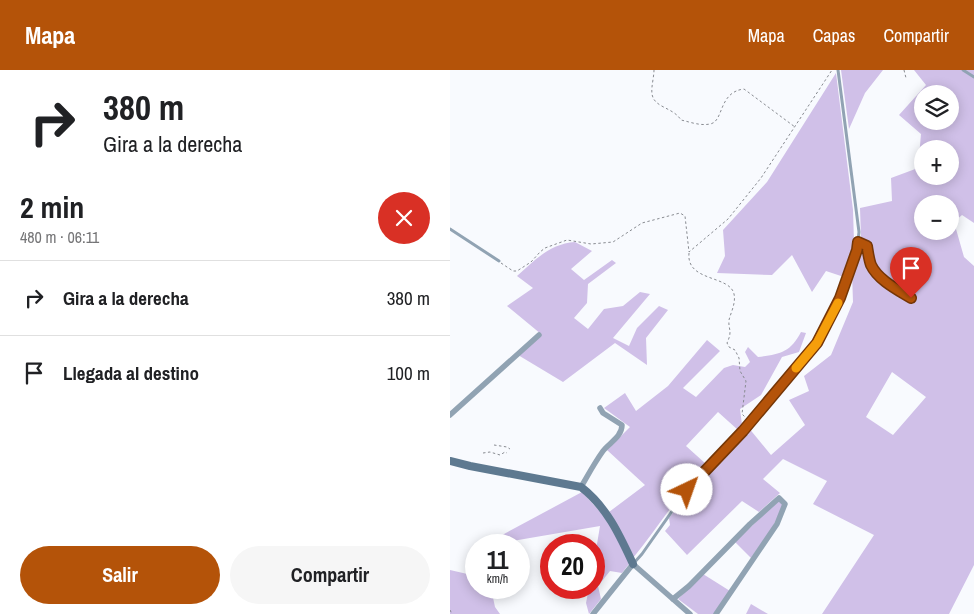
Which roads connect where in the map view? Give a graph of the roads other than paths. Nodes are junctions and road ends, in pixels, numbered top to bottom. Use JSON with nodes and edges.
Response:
{"nodes":[{"id":1,"x":838,"y":70,"type":"edge"},
{"id":2,"x":964,"y":70,"type":"edge"},
{"id":3,"x":974,"y":77,"type":"edge"},
{"id":4,"x":450,"y":229,"type":"edge"},
{"id":5,"x":858,"y":242,"type":"junction"},
{"id":6,"x":499,"y":261,"type":"road end"},
{"id":7,"x":911,"y":298,"type":"dead end"},
{"id":8,"x":539,"y":335,"type":"dead end"},
{"id":9,"x":600,"y":408,"type":"dead end"},
{"id":10,"x":450,"y":415,"type":"edge"},
{"id":11,"x":450,"y":461,"type":"edge"},
{"id":12,"x":582,"y":487,"type":"junction"},
{"id":13,"x":633,"y":564,"type":"junction"},
{"id":14,"x":673,"y":599,"type":"junction"},
{"id":15,"x":593,"y":614,"type":"edge"},
{"id":16,"x":690,"y":614,"type":"edge"},
{"id":17,"x":716,"y":614,"type":"edge"}],
"edges":[{"from":1,"to":5,"type":"lane"},
{"from":2,"to":3,"type":"lane"},
{"from":4,"to":6,"type":"lane"},
{"from":5,"to":7,"type":"lane"},
{"from":5,"to":13,"type":"lane"},
{"from":8,"to":10,"type":"street"},
{"from":9,"to":12,"type":"street"},
{"from":11,"to":12,"type":"street"},
{"from":12,"to":13,"type":"street"},
{"from":13,"to":14,"type":"street"},
{"from":13,"to":15,"type":"street"},
{"from":14,"to":16,"type":"street"},
{"from":14,"to":17,"type":"street"}]}
